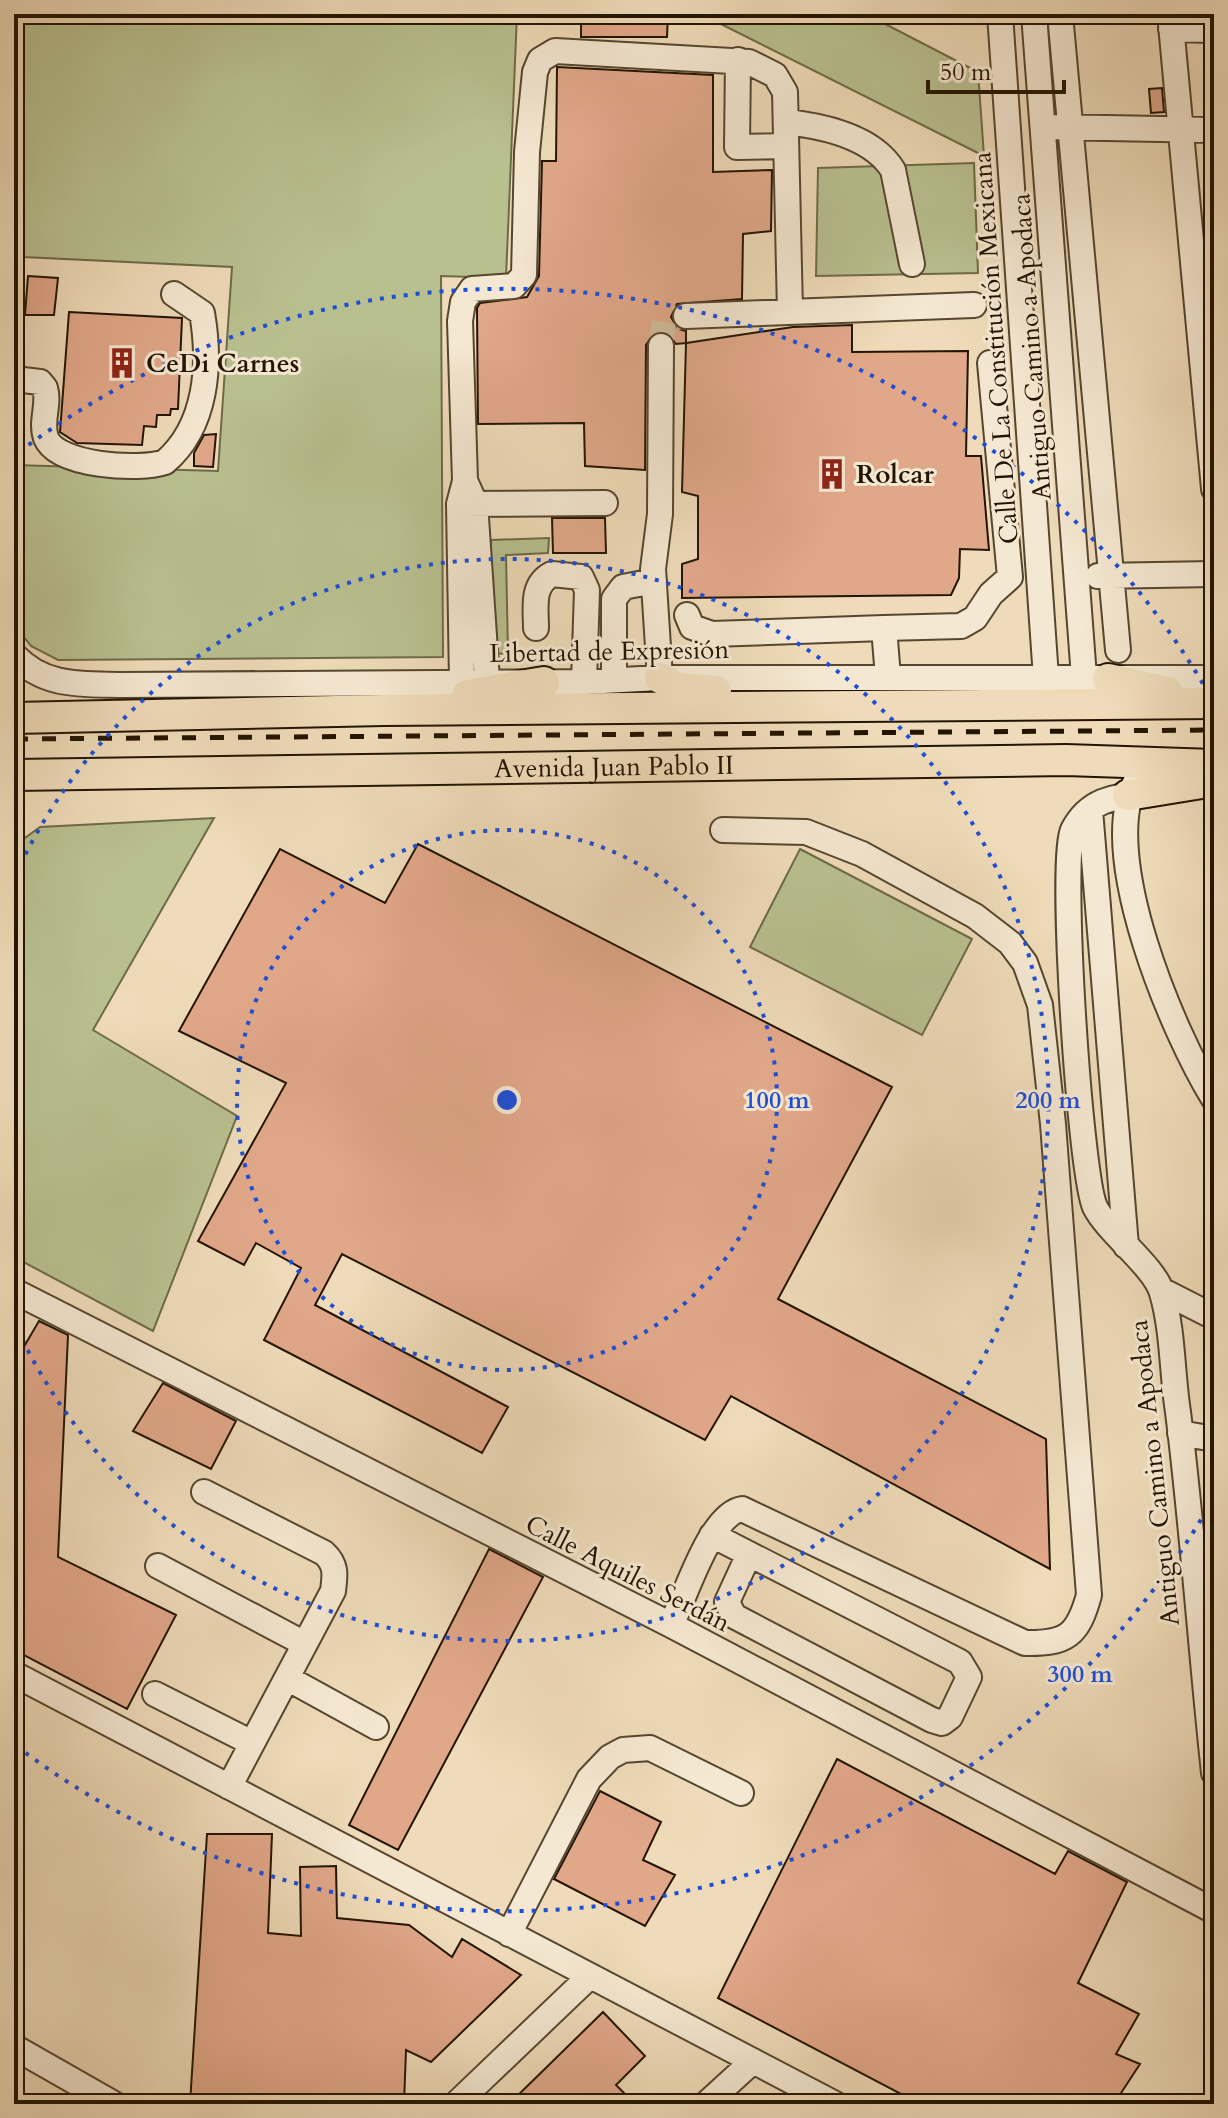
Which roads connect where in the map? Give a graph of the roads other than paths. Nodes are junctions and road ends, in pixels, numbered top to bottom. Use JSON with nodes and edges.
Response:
{"nodes":[{"id":1,"x":1000,"y":14,"type":"edge"},
{"id":2,"x":1034,"y":14,"type":"edge"},
{"id":3,"x":1060,"y":14,"type":"edge"},
{"id":4,"x":1170,"y":22,"type":"edge"},
{"id":5,"x":1214,"y":30,"type":"edge"},
{"id":6,"x":738,"y":60,"type":"junction"},
{"id":7,"x":1043,"y":125,"type":"junction"},
{"id":8,"x":1068,"y":128,"type":"junction"},
{"id":9,"x":1178,"y":128,"type":"junction"},
{"id":10,"x":1214,"y":130,"type":"edge"},
{"id":11,"x":786,"y":134,"type":"junction"},
{"id":12,"x":912,"y":264,"type":"dead end"},
{"id":13,"x":174,"y":294,"type":"dead end"},
{"id":14,"x":974,"y":305,"type":"dead end"},
{"id":15,"x":790,"y":312,"type":"junction"},
{"id":16,"x":686,"y":316,"type":"tunnel mouth"},
{"id":17,"x":661,"y":346,"type":"tunnel mouth"},
{"id":18,"x":990,"y":363,"type":"dead end"},
{"id":19,"x":14,"y":379,"type":"edge"},
{"id":20,"x":1214,"y":489,"type":"edge"},
{"id":21,"x":467,"y":496,"type":"junction"},
{"id":22,"x":605,"y":503,"type":"dead end"},
{"id":23,"x":1214,"y":574,"type":"edge"},
{"id":24,"x":1111,"y":575,"type":"junction"},
{"id":25,"x":1075,"y":576,"type":"junction"},
{"id":26,"x":654,"y":581,"type":"junction"},
{"id":27,"x":687,"y":615,"type":"dead end"},
{"id":28,"x":536,"y":628,"type":"dead end"},
{"id":29,"x":884,"y":628,"type":"junction"},
{"id":30,"x":14,"y":655,"type":"edge"},
{"id":31,"x":1103,"y":669,"type":"junction"},
{"id":32,"x":888,"y":677,"type":"junction"},
{"id":33,"x":660,"y":678,"type":"junction"},
{"id":34,"x":1046,"y":678,"type":"junction"},
{"id":35,"x":487,"y":680,"type":"junction"},
{"id":36,"x":614,"y":680,"type":"junction"},
{"id":37,"x":462,"y":681,"type":"junction"},
{"id":38,"x":544,"y":682,"type":"junction"},
{"id":39,"x":584,"y":682,"type":"junction"},
{"id":40,"x":1213,"y":694,"type":"edge"},
{"id":41,"x":848,"y":708,"type":"junction"},
{"id":42,"x":384,"y":710,"type":"junction"},
{"id":43,"x":14,"y":718,"type":"edge"},
{"id":44,"x":1145,"y":764,"type":"junction"},
{"id":45,"x":1214,"y":765,"type":"edge"},
{"id":46,"x":14,"y":775,"type":"edge"},
{"id":47,"x":1214,"y":781,"type":"edge"},
{"id":48,"x":1128,"y":795,"type":"junction"},
{"id":49,"x":1214,"y":795,"type":"edge"},
{"id":50,"x":1090,"y":810,"type":"junction"},
{"id":51,"x":723,"y":830,"type":"dead end"},
{"id":52,"x":1214,"y":1099,"type":"edge"},
{"id":53,"x":1126,"y":1246,"type":"junction"},
{"id":54,"x":1161,"y":1290,"type":"junction"},
{"id":55,"x":14,"y":1291,"type":"edge"},
{"id":56,"x":1214,"y":1317,"type":"edge"},
{"id":57,"x":1180,"y":1433,"type":"junction"},
{"id":58,"x":1214,"y":1439,"type":"edge"},
{"id":59,"x":204,"y":1492,"type":"dead end"},
{"id":60,"x":712,"y":1535,"type":"junction"},
{"id":61,"x":749,"y":1554,"type":"junction"},
{"id":62,"x":699,"y":1563,"type":"junction"},
{"id":63,"x":158,"y":1566,"type":"dead end"},
{"id":64,"x":736,"y":1582,"type":"junction"},
{"id":65,"x":671,"y":1625,"type":"junction"},
{"id":66,"x":305,"y":1644,"type":"junction"},
{"id":67,"x":14,"y":1674,"type":"edge"},
{"id":68,"x":287,"y":1678,"type":"junction"},
{"id":69,"x":155,"y":1694,"type":"dead end"},
{"id":70,"x":376,"y":1727,"type":"dead end"},
{"id":71,"x":252,"y":1743,"type":"junction"},
{"id":72,"x":1213,"y":1761,"type":"edge"},
{"id":73,"x":229,"y":1787,"type":"junction"},
{"id":74,"x":741,"y":1793,"type":"dead end"},
{"id":75,"x":1214,"y":1911,"type":"edge"},
{"id":76,"x":509,"y":1934,"type":"junction"},
{"id":77,"x":590,"y":1976,"type":"junction"},
{"id":78,"x":14,"y":2047,"type":"edge"},
{"id":79,"x":753,"y":2061,"type":"junction"},
{"id":80,"x":114,"y":2104,"type":"edge"},
{"id":81,"x":456,"y":2104,"type":"edge"},
{"id":82,"x":706,"y":2104,"type":"edge"},
{"id":83,"x":835,"y":2104,"type":"edge"}],
"edges":[{"from":1,"to":34,"type":"street","name":"Calle De La Constitución Mexicana"},
{"from":2,"to":7,"type":"street","name":"Antiguo Camino a Apodaca"},
{"from":3,"to":8,"type":"street"},
{"from":4,"to":5,"type":"street"},
{"from":4,"to":9,"type":"street"},
{"from":6,"to":11,"type":"street"},
{"from":6,"to":11,"type":"street"},
{"from":6,"to":21,"type":"street"},
{"from":7,"to":8,"type":"street"},
{"from":7,"to":25,"type":"street","name":"Antiguo Camino a Apodaca"},
{"from":8,"to":9,"type":"street"},
{"from":8,"to":24,"type":"street"},
{"from":9,"to":10,"type":"street"},
{"from":9,"to":20,"type":"street"},
{"from":11,"to":12,"type":"street"},
{"from":11,"to":15,"type":"street"},
{"from":13,"to":19,"type":"street"},
{"from":14,"to":15,"type":"street"},
{"from":15,"to":16,"type":"street"},
{"from":17,"to":26,"type":"street"},
{"from":18,"to":29,"type":"street"},
{"from":21,"to":22,"type":"street"},
{"from":21,"to":35,"type":"street"},
{"from":21,"to":37,"type":"street"},
{"from":23,"to":24,"type":"street"},
{"from":24,"to":25,"type":"street"},
{"from":24,"to":31,"type":"street"},
{"from":25,"to":31,"type":"street","name":"Antiguo Camino a Apodaca"},
{"from":26,"to":33,"type":"street"},
{"from":26,"to":36,"type":"street"},
{"from":27,"to":29,"type":"street"},
{"from":28,"to":39,"type":"street"},
{"from":29,"to":32,"type":"street"},
{"from":30,"to":37,"type":"street","name":"Libertad de Expresión"},
{"from":31,"to":34,"type":"street","name":"Libertad de Expresión"},
{"from":31,"to":40,"type":"main road"},
{"from":32,"to":33,"type":"street","name":"Libertad de Expresión"},
{"from":32,"to":34,"type":"street","name":"Libertad de Expresión"},
{"from":33,"to":36,"type":"street","name":"Libertad de Expresión"},
{"from":33,"to":41,"type":"main road"},
{"from":35,"to":37,"type":"street","name":"Libertad de Expresión"},
{"from":35,"to":38,"type":"street","name":"Libertad de Expresión"},
{"from":36,"to":39,"type":"street","name":"Libertad de Expresión"},
{"from":38,"to":39,"type":"street","name":"Libertad de Expresión"},
{"from":38,"to":42,"type":"main road"},
{"from":40,"to":41,"type":"main road"},
{"from":41,"to":42,"type":"main road"},
{"from":42,"to":43,"type":"main road"},
{"from":44,"to":45,"type":"main road","name":"Avenida Juan Pablo II"},
{"from":44,"to":46,"type":"main road","name":"Avenida Juan Pablo II"},
{"from":44,"to":48,"type":"street"},
{"from":47,"to":48,"type":"main road"},
{"from":48,"to":49,"type":"street"},
{"from":48,"to":50,"type":"street"},
{"from":48,"to":52,"type":"street"},
{"from":50,"to":53,"type":"street"},
{"from":50,"to":53,"type":"street","name":"Antiguo Camino a Apodaca"},
{"from":51,"to":60,"type":"street"},
{"from":53,"to":54,"type":"street","name":"Antiguo Camino a Apodaca"},
{"from":54,"to":56,"type":"street"},
{"from":54,"to":57,"type":"street","name":"Antiguo Camino a Apodaca"},
{"from":55,"to":65,"type":"street","name":"Calle Aquiles Serdán"},
{"from":57,"to":58,"type":"street"},
{"from":57,"to":72,"type":"street","name":"Antiguo Camino a Apodaca"},
{"from":59,"to":66,"type":"street"},
{"from":60,"to":61,"type":"street"},
{"from":60,"to":62,"type":"street"},
{"from":61,"to":64,"type":"street"},
{"from":61,"to":64,"type":"street"},
{"from":62,"to":64,"type":"street"},
{"from":62,"to":65,"type":"street"},
{"from":63,"to":66,"type":"street"},
{"from":65,"to":75,"type":"street","name":"Calle Aquiles Serdán"},
{"from":66,"to":68,"type":"street"},
{"from":67,"to":73,"type":"street"},
{"from":68,"to":70,"type":"street"},
{"from":68,"to":71,"type":"street"},
{"from":69,"to":71,"type":"street"},
{"from":71,"to":73,"type":"street"},
{"from":73,"to":76,"type":"street"},
{"from":74,"to":76,"type":"street"},
{"from":76,"to":77,"type":"street"},
{"from":77,"to":79,"type":"street"},
{"from":77,"to":81,"type":"street"},
{"from":78,"to":80,"type":"street"},
{"from":79,"to":82,"type":"street"},
{"from":79,"to":83,"type":"street"}]}
